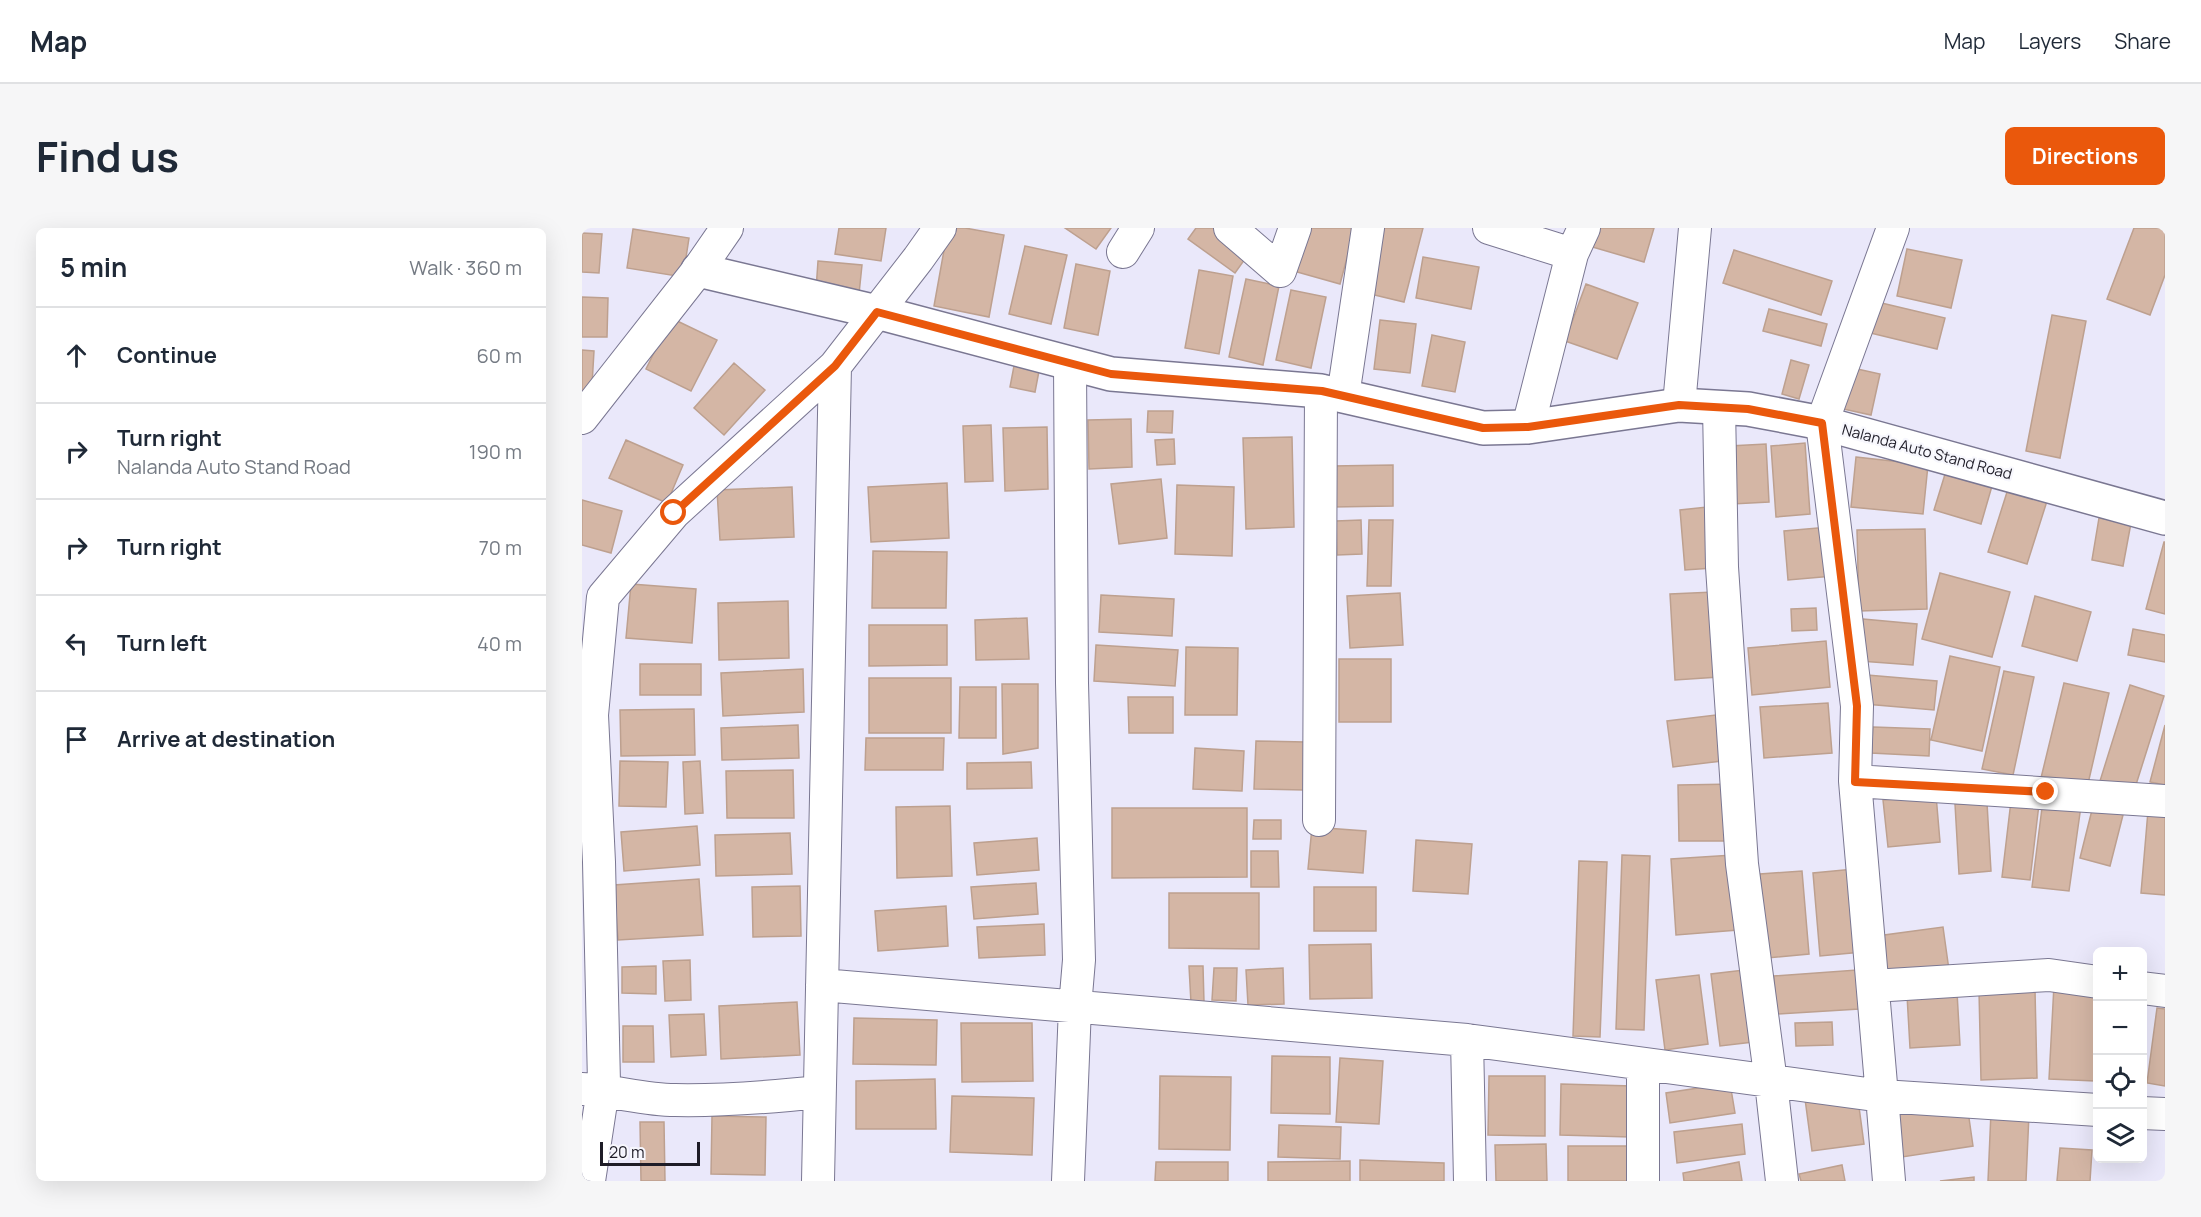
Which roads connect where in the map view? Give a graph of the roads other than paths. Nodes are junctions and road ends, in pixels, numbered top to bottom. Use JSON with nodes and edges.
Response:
{"nodes":[{"id":1,"x":727,"y":228,"type":"edge"},
{"id":2,"x":939,"y":228,"type":"edge"},
{"id":3,"x":1230,"y":228,"type":"edge"},
{"id":4,"x":1295,"y":228,"type":"edge"},
{"id":5,"x":1368,"y":228,"type":"edge"},
{"id":6,"x":1489,"y":228,"type":"edge"},
{"id":7,"x":1695,"y":228,"type":"edge"},
{"id":8,"x":1893,"y":228,"type":"edge"},
{"id":9,"x":1578,"y":241,"type":"edge"},
{"id":10,"x":698,"y":270,"type":"junction"},
{"id":11,"x":877,"y":312,"type":"junction"},
{"id":12,"x":1070,"y":363,"type":"junction"},
{"id":13,"x":835,"y":366,"type":"junction"},
{"id":14,"x":1332,"y":393,"type":"junction"},
{"id":15,"x":1679,"y":405,"type":"junction"},
{"id":16,"x":1719,"y":407,"type":"junction"},
{"id":17,"x":582,"y":418,"type":"edge"},
{"id":18,"x":1822,"y":423,"type":"junction"},
{"id":19,"x":1528,"y":427,"type":"junction"},
{"id":20,"x":2165,"y":518,"type":"edge"},
{"id":21,"x":1855,"y":782,"type":"junction"},
{"id":22,"x":2165,"y":801,"type":"edge"},
{"id":23,"x":1319,"y":820,"type":"dead end"},
{"id":24,"x":2093,"y":981,"type":"edge"},
{"id":25,"x":822,"y":985,"type":"junction"},
{"id":26,"x":1873,"y":986,"type":"junction"},
{"id":27,"x":2147,"y":989,"type":"edge"},
{"id":28,"x":2165,"y":991,"type":"edge"},
{"id":29,"x":1075,"y":1007,"type":"junction"},
{"id":30,"x":1467,"y":1040,"type":"junction"},
{"id":31,"x":1643,"y":1065,"type":"junction"},
{"id":32,"x":1771,"y":1082,"type":"junction"},
{"id":33,"x":592,"y":1090,"type":"edge"},
{"id":34,"x":819,"y":1092,"type":"junction"},
{"id":35,"x":1882,"y":1096,"type":"junction"},
{"id":36,"x":2093,"y":1110,"type":"edge"},
{"id":37,"x":2147,"y":1113,"type":"edge"},
{"id":38,"x":2165,"y":1114,"type":"edge"},
{"id":39,"x":589,"y":1181,"type":"edge"},
{"id":40,"x":818,"y":1181,"type":"edge"},
{"id":41,"x":1068,"y":1181,"type":"edge"},
{"id":42,"x":1470,"y":1181,"type":"edge"},
{"id":43,"x":1643,"y":1181,"type":"edge"},
{"id":44,"x":1782,"y":1181,"type":"edge"},
{"id":45,"x":1889,"y":1181,"type":"edge"}],
"edges":[{"from":1,"to":10,"type":"street"},
{"from":2,"to":11,"type":"street"},
{"from":3,"to":4,"type":"street"},
{"from":5,"to":14,"type":"street"},
{"from":6,"to":9,"type":"street"},
{"from":7,"to":15,"type":"street"},
{"from":8,"to":18,"type":"street"},
{"from":9,"to":19,"type":"street"},
{"from":10,"to":11,"type":"street","name":"Nalanda Auto Stand Road"},
{"from":10,"to":17,"type":"street"},
{"from":11,"to":12,"type":"street","name":"Nalanda Auto Stand Road"},
{"from":11,"to":13,"type":"street"},
{"from":12,"to":14,"type":"street","name":"Nalanda Auto Stand Road"},
{"from":12,"to":29,"type":"street"},
{"from":13,"to":25,"type":"street"},
{"from":13,"to":33,"type":"street"},
{"from":14,"to":19,"type":"street","name":"Nalanda Auto Stand Road"},
{"from":14,"to":23,"type":"street"},
{"from":15,"to":16,"type":"street","name":"Nalanda Auto Stand Road"},
{"from":15,"to":19,"type":"street","name":"Nalanda Auto Stand Road"},
{"from":16,"to":18,"type":"street","name":"Nalanda Auto Stand Road"},
{"from":16,"to":32,"type":"street"},
{"from":18,"to":20,"type":"street","name":"Nalanda Auto Stand Road"},
{"from":18,"to":21,"type":"street"},
{"from":21,"to":22,"type":"street"},
{"from":21,"to":26,"type":"street"},
{"from":24,"to":26,"type":"street"},
{"from":25,"to":29,"type":"street"},
{"from":25,"to":34,"type":"street"},
{"from":26,"to":35,"type":"street"},
{"from":27,"to":28,"type":"street"},
{"from":29,"to":30,"type":"street"},
{"from":29,"to":41,"type":"street"},
{"from":30,"to":31,"type":"street"},
{"from":30,"to":42,"type":"street"},
{"from":31,"to":32,"type":"street"},
{"from":31,"to":43,"type":"street"},
{"from":32,"to":35,"type":"street"},
{"from":32,"to":44,"type":"street"},
{"from":33,"to":34,"type":"street"},
{"from":33,"to":39,"type":"street"},
{"from":34,"to":40,"type":"street"},
{"from":35,"to":36,"type":"street"},
{"from":35,"to":45,"type":"street"},
{"from":37,"to":38,"type":"street"}]}
